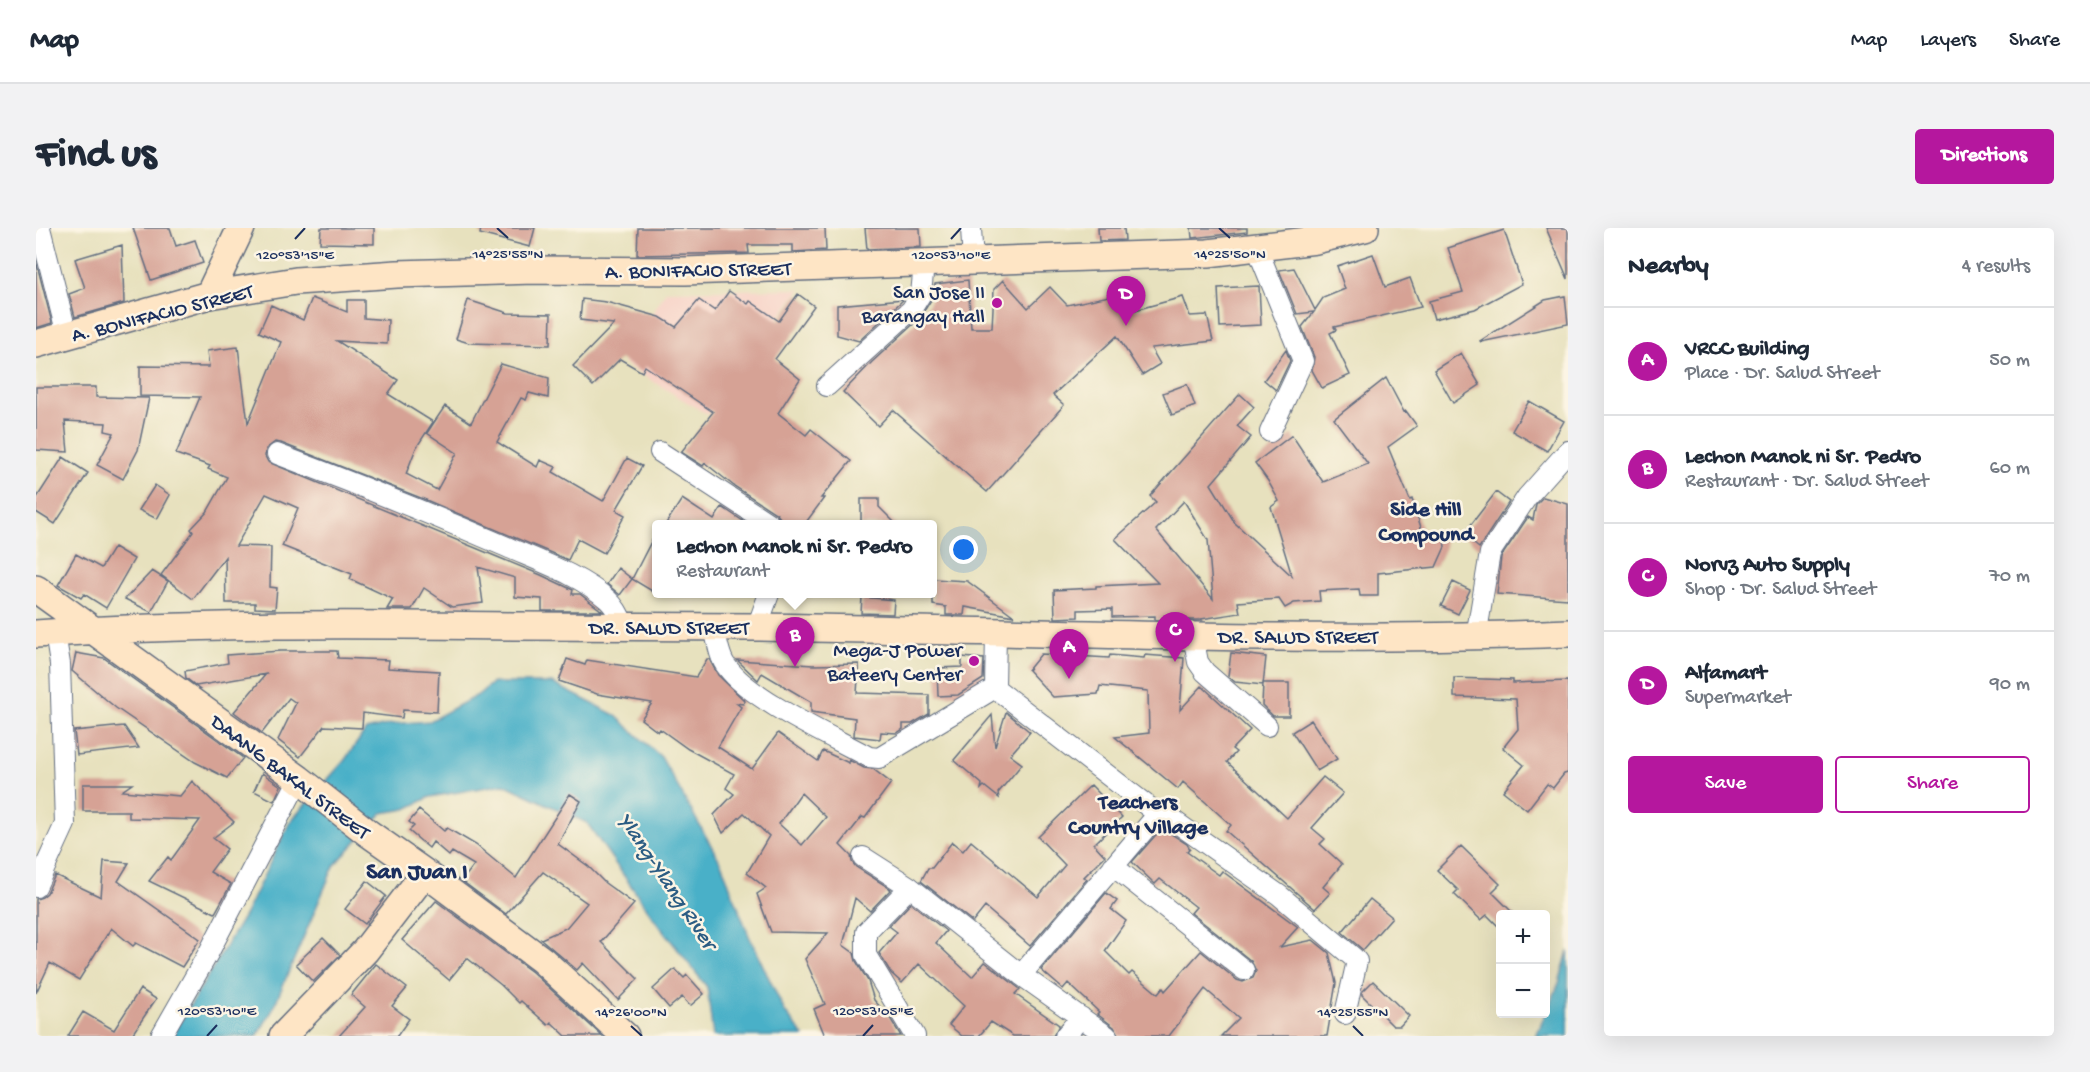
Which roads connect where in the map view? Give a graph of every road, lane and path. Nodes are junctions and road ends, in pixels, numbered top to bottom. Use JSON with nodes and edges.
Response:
{"nodes":[{"id":1,"x":40,"y":228,"type":"edge"},
{"id":2,"x":241,"y":228,"type":"edge"},
{"id":3,"x":971,"y":228,"type":"edge"},
{"id":4,"x":1365,"y":228,"type":"edge"},
{"id":5,"x":1257,"y":248,"type":"junction"},
{"id":6,"x":973,"y":263,"type":"junction"},
{"id":7,"x":924,"y":264,"type":"junction"},
{"id":8,"x":209,"y":295,"type":"junction"},
{"id":9,"x":67,"y":335,"type":"junction"},
{"id":10,"x":36,"y":344,"type":"edge"},
{"id":11,"x":827,"y":386,"type":"dead end"},
{"id":12,"x":1270,"y":432,"type":"dead end"},
{"id":13,"x":1568,"y":451,"type":"edge"},
{"id":14,"x":660,"y":452,"type":"dead end"},
{"id":15,"x":277,"y":454,"type":"dead end"},
{"id":16,"x":762,"y":520,"type":"edge"},
{"id":17,"x":36,"y":589,"type":"edge"},
{"id":18,"x":768,"y":598,"type":"edge"},
{"id":19,"x":625,"y":627,"type":"junction"},
{"id":20,"x":714,"y":627,"type":"junction"},
{"id":21,"x":757,"y":627,"type":"junction"},
{"id":22,"x":93,"y":631,"type":"junction"},
{"id":23,"x":996,"y":632,"type":"junction"},
{"id":24,"x":45,"y":633,"type":"edge"},
{"id":25,"x":1568,"y":633,"type":"edge"},
{"id":26,"x":1193,"y":636,"type":"junction"},
{"id":27,"x":1476,"y":637,"type":"junction"},
{"id":28,"x":995,"y":688,"type":"junction"},
{"id":29,"x":1267,"y":726,"type":"dead end"},
{"id":30,"x":303,"y":782,"type":"junction"},
{"id":31,"x":1158,"y":814,"type":"junction"},
{"id":32,"x":863,"y":857,"type":"dead end"},
{"id":33,"x":1113,"y":866,"type":"junction"},
{"id":34,"x":425,"y":873,"type":"junction"},
{"id":35,"x":36,"y":887,"type":"edge"},
{"id":36,"x":910,"y":887,"type":"junction"},
{"id":37,"x":1244,"y":970,"type":"dead end"},
{"id":38,"x":1021,"y":975,"type":"junction"},
{"id":39,"x":1345,"y":1014,"type":"dead end"},
{"id":40,"x":1081,"y":1017,"type":"junction"},
{"id":41,"x":161,"y":1036,"type":"edge"},
{"id":42,"x":283,"y":1036,"type":"edge"},
{"id":43,"x":625,"y":1036,"type":"edge"},
{"id":44,"x":915,"y":1036,"type":"edge"},
{"id":45,"x":1065,"y":1036,"type":"edge"},
{"id":46,"x":1107,"y":1036,"type":"edge"}],
"edges":[{"from":1,"to":9,"type":"street"},
{"from":2,"to":8,"type":"main road"},
{"from":3,"to":6,"type":"street"},
{"from":4,"to":5,"type":"main road","name":"A. BONIFACIO STREET"},
{"from":5,"to":6,"type":"main road","name":"A. BONIFACIO STREET"},
{"from":5,"to":12,"type":"street"},
{"from":6,"to":7,"type":"main road","name":"A. BONIFACIO STREET"},
{"from":7,"to":8,"type":"main road","name":"A. BONIFACIO STREET"},
{"from":7,"to":11,"type":"street"},
{"from":8,"to":9,"type":"main road","name":"A. BONIFACIO STREET"},
{"from":9,"to":10,"type":"main road","name":"A. BONIFACIO STREET"},
{"from":13,"to":27,"type":"street"},
{"from":14,"to":16,"type":"street"},
{"from":15,"to":19,"type":"street"},
{"from":17,"to":22,"type":"main road","name":"DAANG BAKAL STREET"},
{"from":18,"to":21,"type":"street"},
{"from":19,"to":20,"type":"main road","name":"DR. SALUD STREET"},
{"from":19,"to":22,"type":"main road","name":"DR. SALUD STREET"},
{"from":20,"to":21,"type":"main road","name":"DR. SALUD STREET"},
{"from":20,"to":28,"type":"street"},
{"from":21,"to":23,"type":"main road","name":"DR. SALUD STREET"},
{"from":22,"to":24,"type":"main road","name":"DR. SALUD STREET"},
{"from":22,"to":30,"type":"main road","name":"DAANG BAKAL STREET"},
{"from":23,"to":26,"type":"main road","name":"DR. SALUD STREET"},
{"from":23,"to":28,"type":"street"},
{"from":24,"to":35,"type":"street"},
{"from":25,"to":27,"type":"main road","name":"DR. SALUD STREET"},
{"from":26,"to":27,"type":"main road","name":"DR. SALUD STREET"},
{"from":26,"to":29,"type":"street"},
{"from":28,"to":31,"type":"street"},
{"from":30,"to":34,"type":"main road","name":"DAANG BAKAL STREET"},
{"from":30,"to":41,"type":"street"},
{"from":31,"to":33,"type":"street"},
{"from":31,"to":39,"type":"street"},
{"from":32,"to":36,"type":"street"},
{"from":33,"to":37,"type":"street"},
{"from":33,"to":38,"type":"street"},
{"from":34,"to":42,"type":"main road"},
{"from":34,"to":43,"type":"main road","name":"DAANG BAKAL STREET"},
{"from":36,"to":38,"type":"street"},
{"from":36,"to":44,"type":"street"},
{"from":38,"to":40,"type":"street"},
{"from":40,"to":45,"type":"street"},
{"from":40,"to":46,"type":"street"}]}
